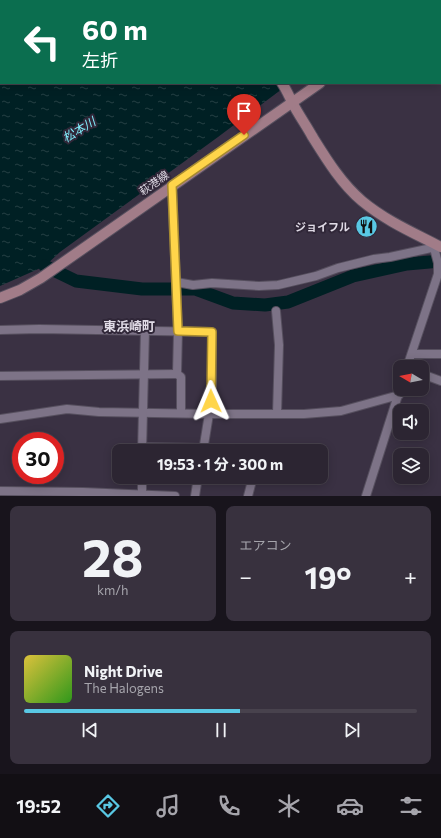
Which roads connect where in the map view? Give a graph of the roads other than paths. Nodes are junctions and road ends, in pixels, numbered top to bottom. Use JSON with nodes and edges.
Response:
{"nodes":[{"id":1,"x":319,"y":84,"type":"edge"},
{"id":2,"x":284,"y":87,"type":"edge"},
{"id":3,"x":292,"y":102,"type":"junction"},
{"id":4,"x":172,"y":185,"type":"junction"},
{"id":5,"x":439,"y":247,"type":"edge"},
{"id":6,"x":176,"y":284,"type":"junction"},
{"id":7,"x":0,"y":298,"type":"edge"},
{"id":8,"x":276,"y":311,"type":"dead end"},
{"id":9,"x":0,"y":330,"type":"edge"},
{"id":10,"x":145,"y":330,"type":"junction"},
{"id":11,"x":178,"y":331,"type":"junction"},
{"id":12,"x":412,"y":354,"type":"junction"},
{"id":13,"x":441,"y":354,"type":"edge"},
{"id":14,"x":410,"y":360,"type":"edge"},
{"id":15,"x":144,"y":374,"type":"junction"},
{"id":16,"x":177,"y":374,"type":"junction"},
{"id":17,"x":0,"y":376,"type":"edge"},
{"id":18,"x":429,"y":376,"type":"edge"},
{"id":19,"x":441,"y":380,"type":"edge"},
{"id":20,"x":393,"y":394,"type":"edge"},
{"id":21,"x":399,"y":396,"type":"edge"},
{"id":22,"x":143,"y":413,"type":"junction"},
{"id":23,"x":181,"y":413,"type":"junction"},
{"id":24,"x":210,"y":414,"type":"junction"},
{"id":25,"x":277,"y":414,"type":"junction"},
{"id":26,"x":0,"y":419,"type":"edge"},
{"id":27,"x":142,"y":444,"type":"edge"},
{"id":28,"x":204,"y":444,"type":"edge"},
{"id":29,"x":142,"y":484,"type":"edge"},
{"id":30,"x":197,"y":484,"type":"edge"},
{"id":31,"x":251,"y":484,"type":"edge"},
{"id":32,"x":0,"y":491,"type":"edge"},
{"id":33,"x":55,"y":494,"type":"edge"},
{"id":34,"x":142,"y":494,"type":"junction"},
{"id":35,"x":114,"y":495,"type":"edge"},
{"id":36,"x":175,"y":496,"type":"edge"},
{"id":37,"x":195,"y":496,"type":"edge"},
{"id":38,"x":248,"y":496,"type":"edge"},
{"id":39,"x":366,"y":496,"type":"edge"}],
"edges":[{"from":1,"to":3,"type":"main road","name":"萩港線"},
{"from":2,"to":3,"type":"main road"},
{"from":3,"to":4,"type":"main road","name":"萩港線"},
{"from":3,"to":5,"type":"main road"},
{"from":4,"to":6,"type":"street"},
{"from":4,"to":7,"type":"main road","name":"萩港線"},
{"from":5,"to":6,"type":"street"},
{"from":5,"to":12,"type":"street"},
{"from":6,"to":11,"type":"street"},
{"from":8,"to":25,"type":"street"},
{"from":9,"to":10,"type":"street"},
{"from":10,"to":11,"type":"street"},
{"from":10,"to":15,"type":"street"},
{"from":11,"to":16,"type":"street"},
{"from":11,"to":24,"type":"street"},
{"from":12,"to":13,"type":"street"},
{"from":12,"to":14,"type":"street"},
{"from":15,"to":16,"type":"street"},
{"from":15,"to":17,"type":"street"},
{"from":15,"to":22,"type":"street"},
{"from":16,"to":23,"type":"street"},
{"from":18,"to":19,"type":"street"},
{"from":20,"to":25,"type":"street"},
{"from":21,"to":39,"type":"street"},
{"from":22,"to":23,"type":"street"},
{"from":22,"to":26,"type":"street"},
{"from":22,"to":27,"type":"street"},
{"from":23,"to":24,"type":"street"},
{"from":24,"to":25,"type":"street"},
{"from":24,"to":28,"type":"street"},
{"from":29,"to":34,"type":"street"},
{"from":30,"to":37,"type":"street"},
{"from":31,"to":38,"type":"street"},
{"from":32,"to":33,"type":"street"},
{"from":33,"to":35,"type":"street"},
{"from":34,"to":35,"type":"street"},
{"from":34,"to":36,"type":"street"}]}
